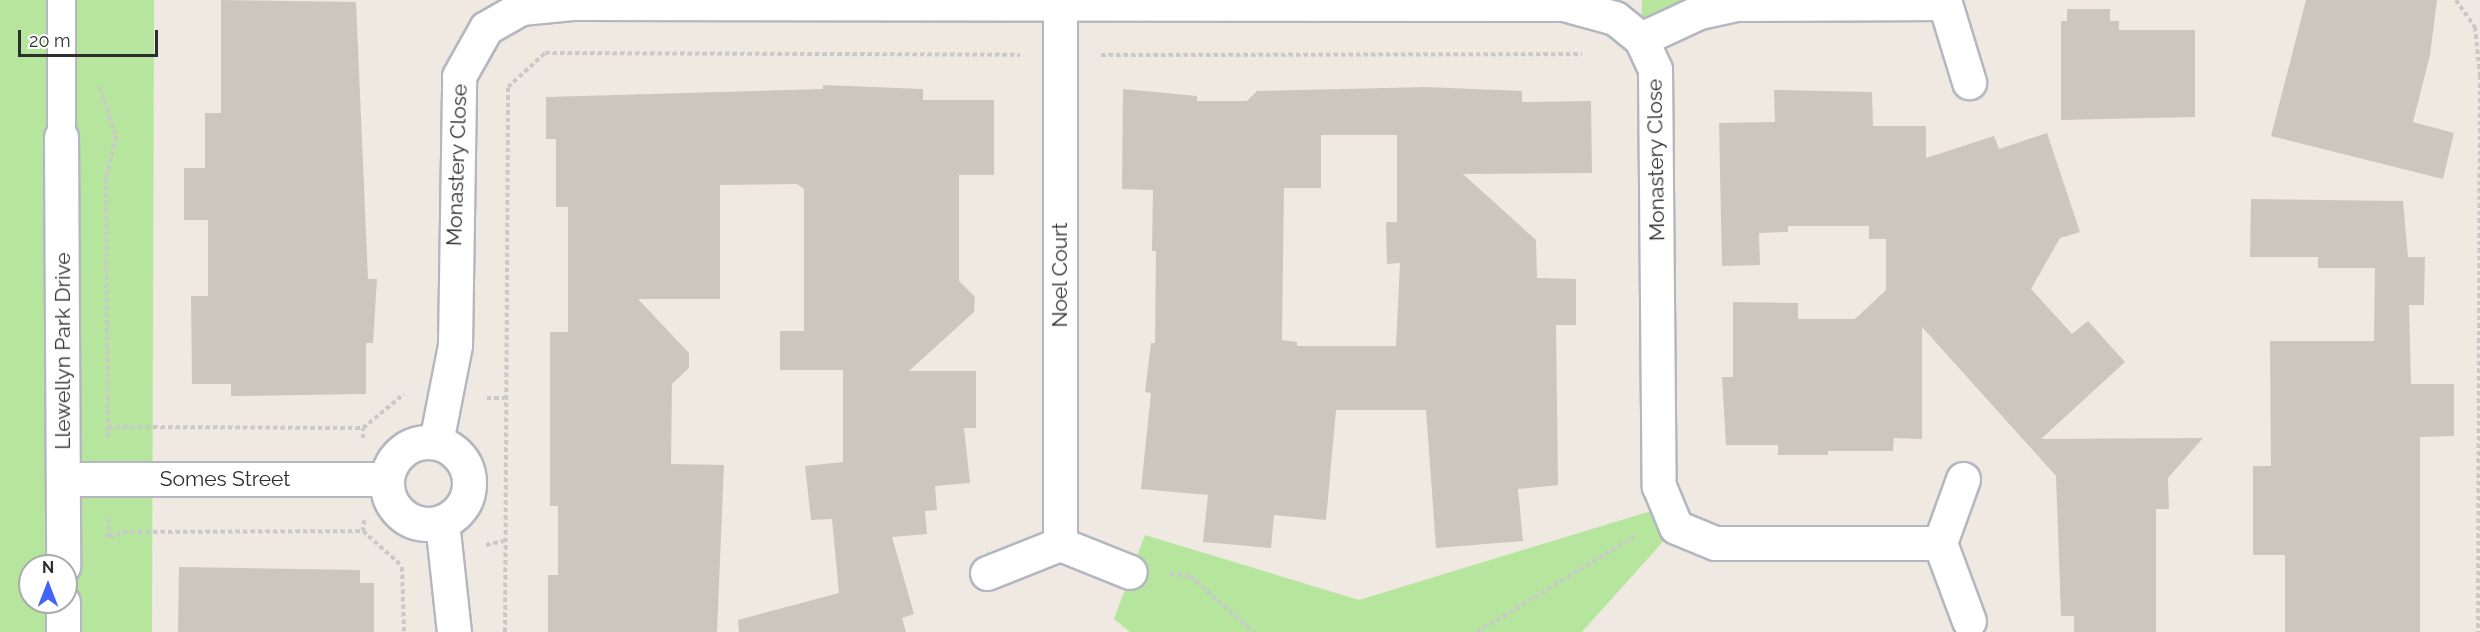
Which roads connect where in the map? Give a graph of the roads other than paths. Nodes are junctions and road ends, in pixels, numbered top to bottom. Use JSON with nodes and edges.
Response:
{"nodes":[{"id":1,"x":62,"y":0,"type":"edge"},
{"id":2,"x":1944,"y":1,"type":"edge"},
{"id":3,"x":1060,"y":6,"type":"junction"},
{"id":4,"x":499,"y":8,"type":"edge"},
{"id":5,"x":1641,"y":39,"type":"junction"},
{"id":6,"x":1969,"y":82,"type":"dead end"},
{"id":7,"x":62,"y":137,"type":"joint"},
{"id":8,"x":436,"y":442,"type":"junction"},
{"id":9,"x":63,"y":479,"type":"junction"},
{"id":10,"x":386,"y":479,"type":"junction"},
{"id":11,"x":1963,"y":479,"type":"dead end"},
{"id":12,"x":442,"y":522,"type":"junction"},
{"id":13,"x":1940,"y":543,"type":"junction"},
{"id":14,"x":1060,"y":544,"type":"junction"},
{"id":15,"x":63,"y":554,"type":"edge"},
{"id":16,"x":1130,"y":572,"type":"road end"},
{"id":17,"x":987,"y":573,"type":"dead end"},
{"id":18,"x":63,"y":614,"type":"edge"},
{"id":19,"x":1969,"y":621,"type":"dead end"},
{"id":20,"x":63,"y":632,"type":"edge"},
{"id":21,"x":454,"y":632,"type":"edge"}],
"edges":[{"from":1,"to":7,"type":"lane"},
{"from":2,"to":5,"type":"street"},
{"from":2,"to":6,"type":"street"},
{"from":3,"to":4,"type":"street","name":"Monastery Close"},
{"from":3,"to":5,"type":"street","name":"Monastery Close"},
{"from":3,"to":14,"type":"street","name":"Noel Court"},
{"from":4,"to":8,"type":"street","name":"Monastery Close"},
{"from":5,"to":13,"type":"street","name":"Monastery Close"},
{"from":7,"to":9,"type":"street","name":"Llewellyn Park Drive"},
{"from":8,"to":10,"type":"street"},
{"from":8,"to":12,"type":"street"},
{"from":9,"to":10,"type":"street","name":"Somes Street"},
{"from":9,"to":15,"type":"street","name":"Llewellyn Park Drive"},
{"from":10,"to":12,"type":"street"},
{"from":11,"to":13,"type":"street"},
{"from":12,"to":21,"type":"street"},
{"from":13,"to":19,"type":"street"},
{"from":14,"to":16,"type":"street"},
{"from":14,"to":17,"type":"street"},
{"from":18,"to":20,"type":"street"}]}
